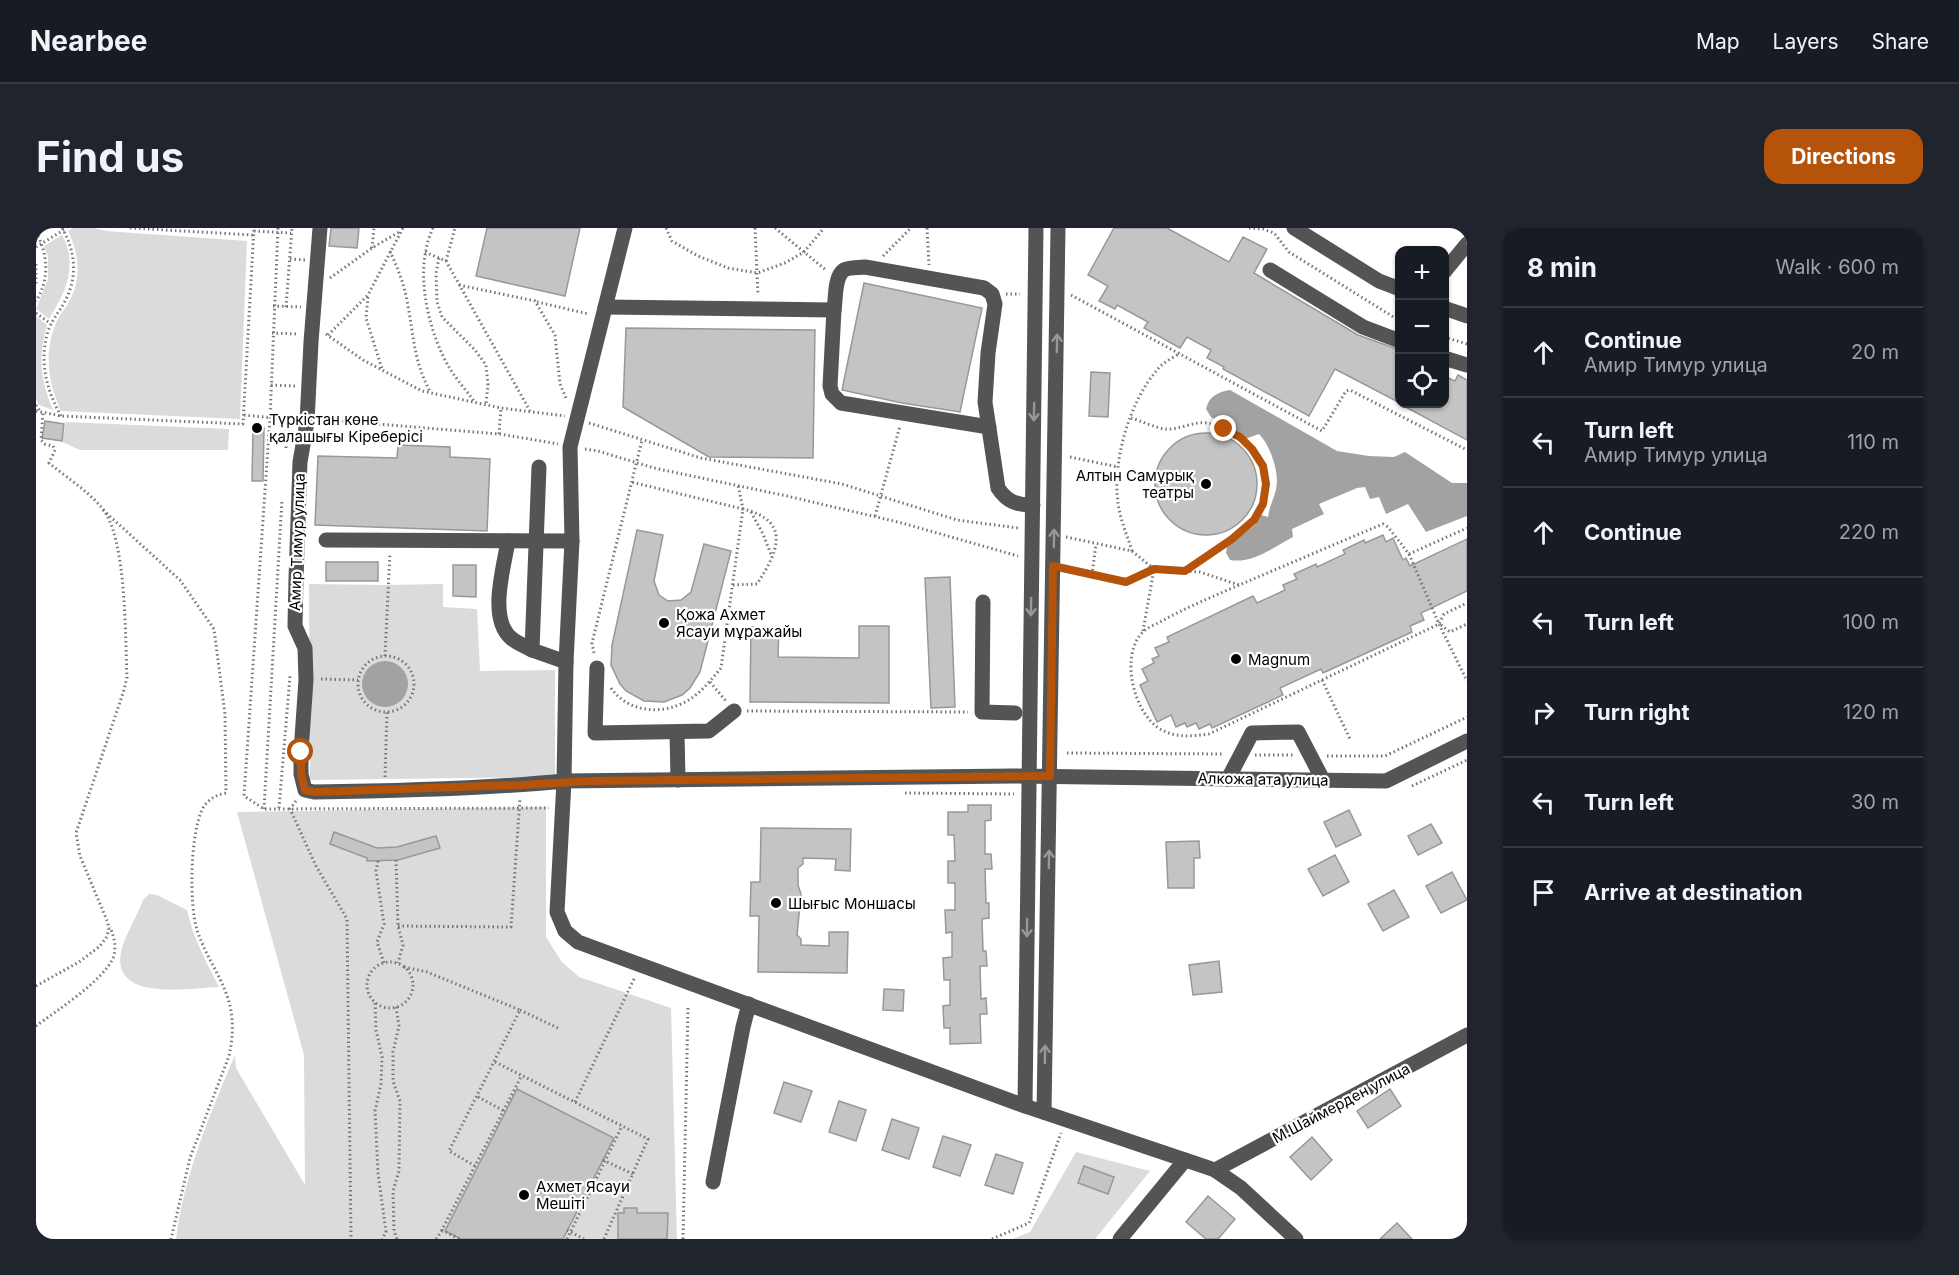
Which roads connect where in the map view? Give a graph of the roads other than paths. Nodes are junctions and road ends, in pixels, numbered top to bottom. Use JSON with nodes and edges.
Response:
{"nodes":[{"id":1,"x":320,"y":228,"type":"edge"},
{"id":2,"x":625,"y":228,"type":"edge"},
{"id":3,"x":1036,"y":228,"type":"edge"},
{"id":4,"x":1058,"y":228,"type":"edge"},
{"id":5,"x":1294,"y":228,"type":"edge"},
{"id":6,"x":1467,"y":244,"type":"edge"},
{"id":7,"x":1449,"y":266,"type":"edge"},
{"id":8,"x":1270,"y":270,"type":"dead end"},
{"id":9,"x":1395,"y":287,"type":"edge"},
{"id":10,"x":605,"y":307,"type":"junction"},
{"id":11,"x":834,"y":310,"type":"junction"},
{"id":12,"x":1449,"y":310,"type":"edge"},
{"id":13,"x":1467,"y":316,"type":"edge"},
{"id":14,"x":1395,"y":338,"type":"edge"},
{"id":15,"x":1449,"y":359,"type":"edge"},
{"id":16,"x":1467,"y":365,"type":"edge"},
{"id":17,"x":989,"y":427,"type":"junction"},
{"id":18,"x":539,"y":466,"type":"dead end"},
{"id":19,"x":1033,"y":505,"type":"junction"},
{"id":20,"x":326,"y":540,"type":"dead end"},
{"id":21,"x":508,"y":541,"type":"junction"},
{"id":22,"x":537,"y":541,"type":"junction"},
{"id":23,"x":572,"y":541,"type":"junction"},
{"id":24,"x":983,"y":602,"type":"dead end"},
{"id":25,"x":532,"y":650,"type":"junction"},
{"id":26,"x":566,"y":662,"type":"junction"},
{"id":27,"x":597,"y":668,"type":"road end"},
{"id":28,"x":734,"y":711,"type":"road end"},
{"id":29,"x":1015,"y":713,"type":"dead end"},
{"id":30,"x":677,"y":732,"type":"junction"},
{"id":31,"x":1467,"y":741,"type":"edge"},
{"id":32,"x":1029,"y":776,"type":"junction"},
{"id":33,"x":1050,"y":776,"type":"junction"},
{"id":34,"x":1228,"y":779,"type":"junction"},
{"id":35,"x":678,"y":780,"type":"junction"},
{"id":36,"x":1323,"y":780,"type":"junction"},
{"id":37,"x":564,"y":781,"type":"junction"},
{"id":38,"x":749,"y":1004,"type":"junction"},
{"id":39,"x":1467,"y":1035,"type":"edge"},
{"id":40,"x":1025,"y":1106,"type":"junction"},
{"id":41,"x":1044,"y":1112,"type":"junction"},
{"id":42,"x":1185,"y":1160,"type":"junction"},
{"id":43,"x":1215,"y":1170,"type":"junction"},
{"id":44,"x":713,"y":1182,"type":"dead end"},
{"id":45,"x":1120,"y":1239,"type":"edge"},
{"id":46,"x":1296,"y":1239,"type":"edge"}],
"edges":[{"from":1,"to":37,"type":"street","name":"Амир Тимур улица"},
{"from":2,"to":10,"type":"street"},
{"from":3,"to":19,"type":"street","one_way":true},
{"from":33,"to":4,"type":"street","one_way":true},
{"from":5,"to":9,"type":"street"},
{"from":6,"to":7,"type":"street"},
{"from":8,"to":14,"type":"street"},
{"from":10,"to":11,"type":"street"},
{"from":10,"to":23,"type":"street"},
{"from":11,"to":17,"type":"street"},
{"from":11,"to":17,"type":"street"},
{"from":12,"to":13,"type":"street"},
{"from":15,"to":16,"type":"street"},
{"from":17,"to":19,"type":"street"},
{"from":18,"to":22,"type":"street"},
{"from":19,"to":32,"type":"street","one_way":true},
{"from":20,"to":21,"type":"street"},
{"from":21,"to":22,"type":"street"},
{"from":21,"to":25,"type":"street"},
{"from":22,"to":23,"type":"street"},
{"from":22,"to":25,"type":"street"},
{"from":23,"to":26,"type":"street"},
{"from":24,"to":29,"type":"street"},
{"from":25,"to":26,"type":"street"},
{"from":26,"to":37,"type":"street"},
{"from":27,"to":30,"type":"street"},
{"from":28,"to":30,"type":"street"},
{"from":30,"to":35,"type":"street"},
{"from":31,"to":36,"type":"street","name":"Алкожа ата улица"},
{"from":32,"to":33,"type":"street","name":"Алкожа ата улица"},
{"from":32,"to":35,"type":"street","name":"Алкожа ата улица"},
{"from":32,"to":40,"type":"street","one_way":true},
{"from":33,"to":34,"type":"street","name":"Алкожа ата улица"},
{"from":41,"to":33,"type":"street","one_way":true},
{"from":34,"to":36,"type":"street","name":"Алкожа ата улица"},
{"from":34,"to":36,"type":"street"},
{"from":35,"to":37,"type":"street","name":"Алкожа ата улица"},
{"from":37,"to":38,"type":"street"},
{"from":38,"to":40,"type":"street"},
{"from":38,"to":44,"type":"street"},
{"from":39,"to":43,"type":"street","name":"М.Шаймерден улица"},
{"from":40,"to":41,"type":"street"},
{"from":41,"to":42,"type":"street"},
{"from":42,"to":43,"type":"street"},
{"from":42,"to":45,"type":"street"},
{"from":43,"to":46,"type":"street"}]}
